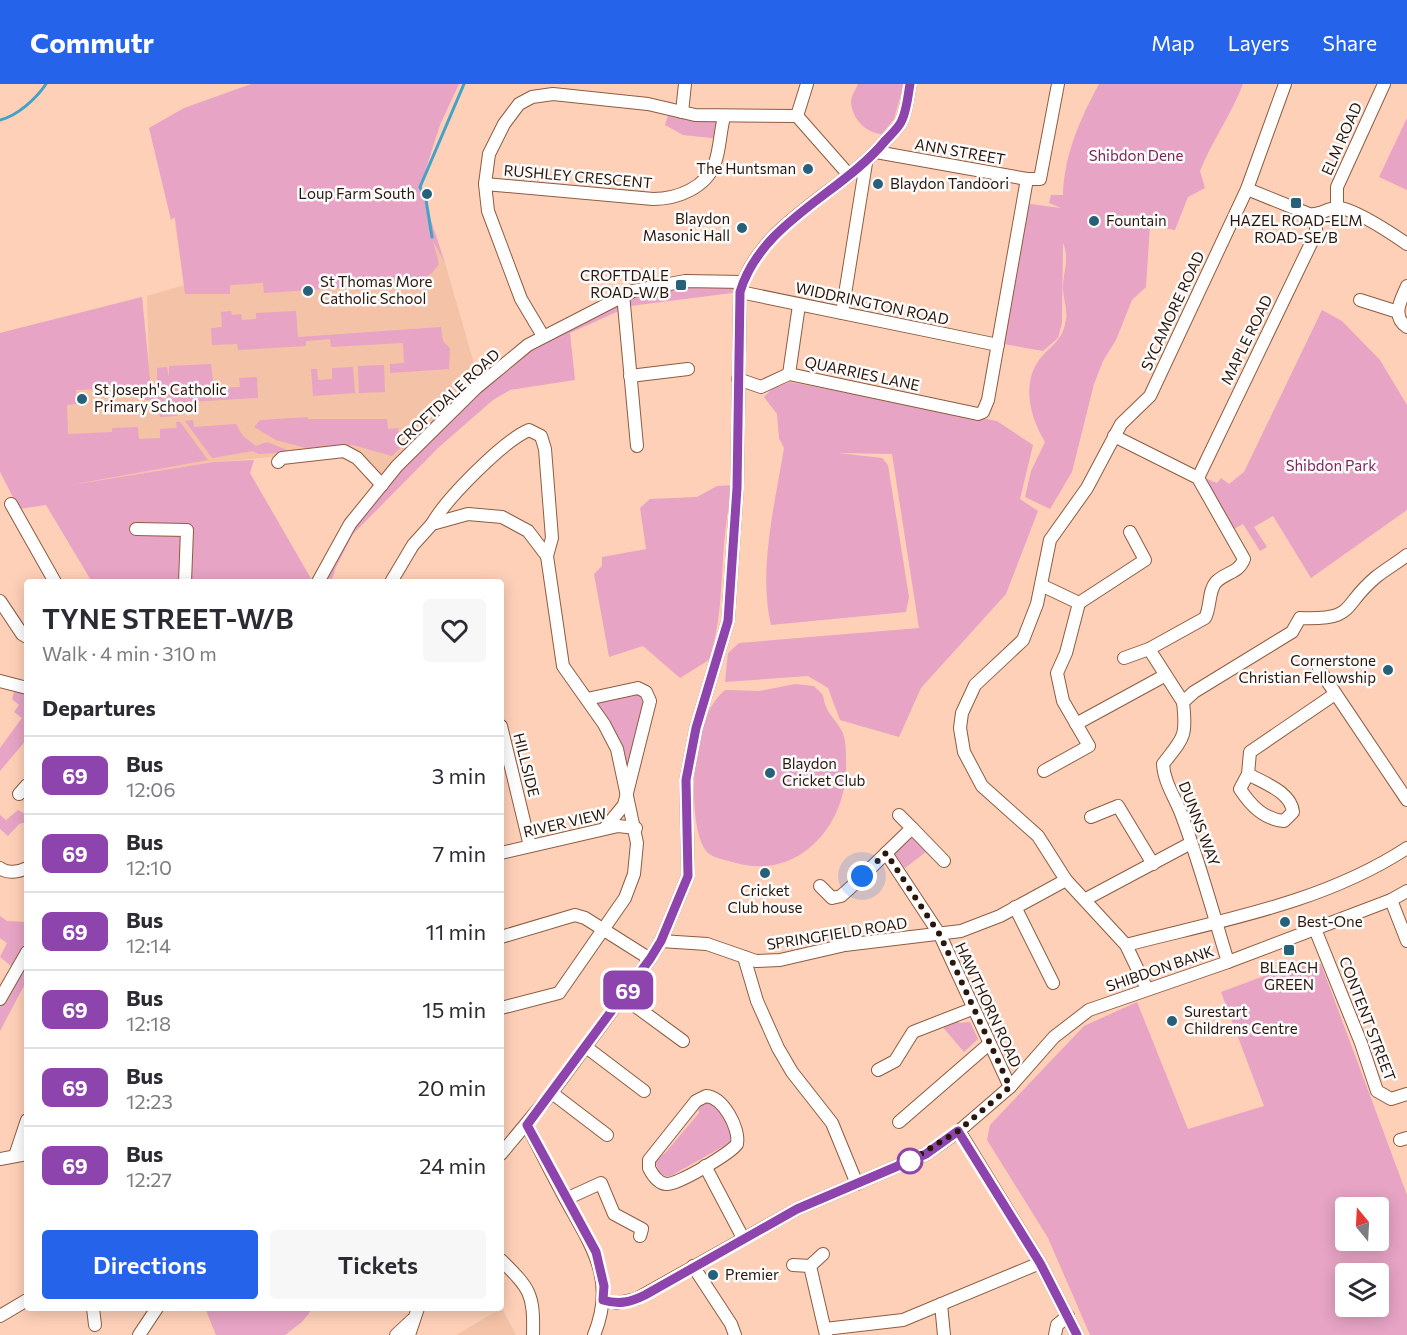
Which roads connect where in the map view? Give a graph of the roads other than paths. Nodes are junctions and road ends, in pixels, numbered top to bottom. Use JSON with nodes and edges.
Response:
{"nodes":[{"id":1,"x":685,"y":84,"type":"edge"},
{"id":2,"x":807,"y":84,"type":"edge"},
{"id":3,"x":910,"y":84,"type":"edge"},
{"id":4,"x":1058,"y":84,"type":"edge"},
{"id":5,"x":1285,"y":84,"type":"edge"},
{"id":6,"x":1384,"y":84,"type":"edge"},
{"id":7,"x":682,"y":112,"type":"junction"},
{"id":8,"x":798,"y":116,"type":"junction"},
{"id":9,"x":724,"y":117,"type":"junction"},
{"id":10,"x":876,"y":152,"type":"junction"},
{"id":11,"x":866,"y":163,"type":"junction"},
{"id":12,"x":849,"y":175,"type":"junction"},
{"id":13,"x":1033,"y":179,"type":"junction"},
{"id":14,"x":485,"y":184,"type":"junction"},
{"id":15,"x":1247,"y":189,"type":"junction"},
{"id":16,"x":1336,"y":208,"type":"junction"},
{"id":17,"x":1316,"y":215,"type":"junction"},
{"id":18,"x":1407,"y":244,"type":"edge"},
{"id":19,"x":1407,"y":286,"type":"edge"},
{"id":20,"x":741,"y":287,"type":"junction"},
{"id":21,"x":623,"y":294,"type":"junction"},
{"id":22,"x":1360,"y":300,"type":"dead end"},
{"id":23,"x":799,"y":305,"type":"junction"},
{"id":24,"x":1398,"y":312,"type":"junction"},
{"id":25,"x":842,"y":313,"type":"junction"},
{"id":26,"x":1407,"y":327,"type":"edge"},
{"id":27,"x":543,"y":336,"type":"junction"},
{"id":28,"x":998,"y":345,"type":"junction"},
{"id":29,"x":688,"y":369,"type":"dead end"},
{"id":30,"x":789,"y":374,"type":"junction"},
{"id":31,"x":630,"y":376,"type":"junction"},
{"id":32,"x":738,"y":379,"type":"junction"},
{"id":33,"x":1114,"y":436,"type":"junction"},
{"id":34,"x":637,"y":446,"type":"dead end"},
{"id":35,"x":278,"y":462,"type":"dead end"},
{"id":36,"x":1198,"y":478,"type":"junction"},
{"id":37,"x":382,"y":485,"type":"junction"},
{"id":38,"x":11,"y":504,"type":"dead end"},
{"id":39,"x":432,"y":524,"type":"junction"},
{"id":40,"x":136,"y":529,"type":"dead end"},
{"id":41,"x":1130,"y":532,"type":"dead end"},
{"id":42,"x":1407,"y":555,"type":"edge"},
{"id":43,"x":547,"y":556,"type":"junction"},
{"id":44,"x":53,"y":579,"type":"edge"},
{"id":45,"x":185,"y":579,"type":"edge"},
{"id":46,"x":320,"y":579,"type":"edge"},
{"id":47,"x":393,"y":579,"type":"edge"},
{"id":48,"x":1041,"y":585,"type":"junction"},
{"id":49,"x":0,"y":601,"type":"edge"},
{"id":50,"x":1079,"y":603,"type":"junction"},
{"id":51,"x":15,"y":623,"type":"junction"},
{"id":52,"x":0,"y":625,"type":"edge"},
{"id":53,"x":24,"y":634,"type":"edge"},
{"id":54,"x":1149,"y":649,"type":"junction"},
{"id":55,"x":1124,"y":658,"type":"dead end"},
{"id":56,"x":1319,"y":669,"type":"dead end"},
{"id":57,"x":1164,"y":675,"type":"junction"},
{"id":58,"x":0,"y":681,"type":"edge"},
{"id":59,"x":24,"y":687,"type":"edge"},
{"id":60,"x":1335,"y":694,"type":"junction"},
{"id":61,"x":588,"y":699,"type":"junction"},
{"id":62,"x":1183,"y":702,"type":"junction"},
{"id":63,"x":1076,"y":724,"type":"junction"},
{"id":64,"x":504,"y":738,"type":"edge"},
{"id":65,"x":1044,"y":771,"type":"dead end"},
{"id":66,"x":1248,"y":774,"type":"dead end"},
{"id":67,"x":628,"y":790,"type":"junction"},
{"id":68,"x":1407,"y":800,"type":"edge"},
{"id":69,"x":899,"y":814,"type":"dead end"},
{"id":70,"x":1091,"y":817,"type":"dead end"},
{"id":71,"x":605,"y":828,"type":"junction"},
{"id":72,"x":636,"y":828,"type":"junction"},
{"id":73,"x":912,"y":828,"type":"junction"},
{"id":74,"x":1191,"y":843,"type":"junction"},
{"id":75,"x":530,"y":846,"type":"junction"},
{"id":76,"x":1407,"y":848,"type":"edge"},
{"id":77,"x":504,"y":852,"type":"edge"},
{"id":78,"x":886,"y":853,"type":"junction"},
{"id":79,"x":944,"y":861,"type":"dead end"},
{"id":80,"x":1153,"y":864,"type":"junction"},
{"id":81,"x":0,"y":868,"type":"edge"},
{"id":82,"x":24,"y":869,"type":"edge"},
{"id":83,"x":1066,"y":879,"type":"junction"},
{"id":84,"x":820,"y":886,"type":"dead end"},
{"id":85,"x":1407,"y":891,"type":"edge"},
{"id":86,"x":1086,"y":900,"type":"junction"},
{"id":87,"x":1391,"y":900,"type":"junction"},
{"id":88,"x":1015,"y":907,"type":"junction"},
{"id":89,"x":1216,"y":922,"type":"junction"},
{"id":90,"x":1315,"y":929,"type":"junction"},
{"id":91,"x":604,"y":930,"type":"junction"},
{"id":92,"x":940,"y":935,"type":"junction"},
{"id":93,"x":504,"y":936,"type":"edge"},
{"id":94,"x":661,"y":941,"type":"junction"},
{"id":95,"x":1407,"y":941,"type":"edge"},
{"id":96,"x":1126,"y":945,"type":"junction"},
{"id":97,"x":24,"y":957,"type":"edge"},
{"id":98,"x":744,"y":957,"type":"junction"},
{"id":99,"x":650,"y":959,"type":"junction"},
{"id":100,"x":1228,"y":962,"type":"junction"},
{"id":101,"x":1053,"y":983,"type":"dead end"},
{"id":102,"x":1147,"y":989,"type":"junction"},
{"id":103,"x":623,"y":997,"type":"junction"},
{"id":104,"x":0,"y":998,"type":"edge"},
{"id":105,"x":504,"y":1007,"type":"edge"},
{"id":106,"x":972,"y":1009,"type":"junction"},
{"id":107,"x":683,"y":1041,"type":"dead end"},
{"id":108,"x":989,"y":1044,"type":"junction"},
{"id":109,"x":586,"y":1047,"type":"junction"},
{"id":110,"x":878,"y":1070,"type":"dead end"},
{"id":111,"x":1010,"y":1087,"type":"junction"},
{"id":112,"x":644,"y":1091,"type":"dead end"},
{"id":113,"x":552,"y":1093,"type":"junction"},
{"id":114,"x":1407,"y":1094,"type":"edge"},
{"id":115,"x":899,"y":1122,"type":"dead end"},
{"id":116,"x":527,"y":1125,"type":"junction"},
{"id":117,"x":958,"y":1131,"type":"junction"},
{"id":118,"x":607,"y":1135,"type":"dead end"},
{"id":119,"x":24,"y":1138,"type":"edge"},
{"id":120,"x":504,"y":1151,"type":"edge"},
{"id":121,"x":21,"y":1155,"type":"edge"},
{"id":122,"x":0,"y":1159,"type":"edge"},
{"id":123,"x":705,"y":1166,"type":"junction"},
{"id":124,"x":858,"y":1184,"type":"junction"},
{"id":125,"x":566,"y":1199,"type":"junction"},
{"id":126,"x":640,"y":1236,"type":"dead end"},
{"id":127,"x":743,"y":1238,"type":"junction"},
{"id":128,"x":823,"y":1254,"type":"dead end"},
{"id":129,"x":504,"y":1263,"type":"edge"},
{"id":130,"x":1040,"y":1263,"type":"junction"},
{"id":131,"x":793,"y":1265,"type":"dead end"},
{"id":132,"x":693,"y":1266,"type":"junction"},
{"id":133,"x":810,"y":1266,"type":"junction"},
{"id":134,"x":603,"y":1300,"type":"junction"},
{"id":135,"x":24,"y":1302,"type":"edge"},
{"id":136,"x":940,"y":1304,"type":"junction"},
{"id":137,"x":93,"y":1311,"type":"edge"},
{"id":138,"x":155,"y":1311,"type":"edge"},
{"id":139,"x":415,"y":1314,"type":"edge"},
{"id":140,"x":0,"y":1316,"type":"edge"},
{"id":141,"x":1068,"y":1316,"type":"junction"},
{"id":142,"x":95,"y":1325,"type":"dead end"},
{"id":143,"x":825,"y":1332,"type":"edge"},
{"id":144,"x":139,"y":1335,"type":"edge"},
{"id":145,"x":396,"y":1335,"type":"edge"},
{"id":146,"x":409,"y":1335,"type":"edge"},
{"id":147,"x":533,"y":1335,"type":"edge"},
{"id":148,"x":594,"y":1335,"type":"edge"},
{"id":149,"x":735,"y":1335,"type":"edge"},
{"id":150,"x":944,"y":1335,"type":"edge"},
{"id":151,"x":1055,"y":1335,"type":"edge"},
{"id":152,"x":1077,"y":1335,"type":"edge"}],
"edges":[{"from":1,"to":7,"type":"street"},
{"from":2,"to":8,"type":"street"},
{"from":3,"to":10,"type":"street"},
{"from":4,"to":13,"type":"street"},
{"from":5,"to":15,"type":"street","name":"SYCAMORE ROAD"},
{"from":6,"to":16,"type":"street","name":"ELM ROAD"},
{"from":7,"to":9,"type":"street"},
{"from":7,"to":14,"type":"street"},
{"from":8,"to":9,"type":"street"},
{"from":8,"to":12,"type":"street"},
{"from":9,"to":14,"type":"street","name":"RUSHLEY CRESCENT"},
{"from":10,"to":11,"type":"street"},
{"from":10,"to":13,"type":"street","name":"ANN STREET"},
{"from":11,"to":12,"type":"street"},
{"from":11,"to":25,"type":"street"},
{"from":12,"to":20,"type":"street"},
{"from":13,"to":28,"type":"street"},
{"from":14,"to":27,"type":"street"},
{"from":15,"to":17,"type":"street"},
{"from":15,"to":33,"type":"street","name":"SYCAMORE ROAD"},
{"from":16,"to":17,"type":"street"},
{"from":16,"to":18,"type":"street"},
{"from":17,"to":36,"type":"street","name":"MAPLE ROAD"},
{"from":19,"to":24,"type":"street"},
{"from":20,"to":21,"type":"street","name":"CROFTDALE ROAD"},
{"from":20,"to":23,"type":"street","name":"WIDDRINGTON ROAD"},
{"from":20,"to":32,"type":"street"},
{"from":21,"to":27,"type":"street","name":"CROFTDALE ROAD"},
{"from":21,"to":31,"type":"street"},
{"from":22,"to":24,"type":"street"},
{"from":23,"to":25,"type":"street","name":"WIDDRINGTON ROAD"},
{"from":23,"to":30,"type":"street"},
{"from":24,"to":26,"type":"street"},
{"from":25,"to":28,"type":"street","name":"WIDDRINGTON ROAD"},
{"from":27,"to":37,"type":"street","name":"CROFTDALE ROAD"},
{"from":28,"to":30,"type":"street","name":"QUARRIES LANE"},
{"from":29,"to":31,"type":"street"},
{"from":30,"to":32,"type":"street","name":"QUARRIES LANE"},
{"from":31,"to":34,"type":"street"},
{"from":32,"to":94,"type":"street"},
{"from":33,"to":36,"type":"street"},
{"from":33,"to":48,"type":"street","name":"SYCAMORE ROAD"},
{"from":35,"to":37,"type":"street"},
{"from":36,"to":54,"type":"street"},
{"from":37,"to":46,"type":"street","name":"CROFTDALE ROAD"},
{"from":38,"to":44,"type":"street"},
{"from":39,"to":43,"type":"street"},
{"from":39,"to":43,"type":"street"},
{"from":39,"to":47,"type":"street"},
{"from":40,"to":45,"type":"street"},
{"from":41,"to":50,"type":"street"},
{"from":42,"to":62,"type":"street"},
{"from":43,"to":61,"type":"street"},
{"from":48,"to":50,"type":"street"},
{"from":48,"to":83,"type":"street","name":"SYCAMORE ROAD"},
{"from":49,"to":51,"type":"street"},
{"from":50,"to":63,"type":"street"},
{"from":51,"to":52,"type":"street"},
{"from":51,"to":53,"type":"street"},
{"from":54,"to":55,"type":"street"},
{"from":54,"to":57,"type":"street"},
{"from":56,"to":60,"type":"street"},
{"from":57,"to":62,"type":"street"},
{"from":57,"to":63,"type":"street"},
{"from":58,"to":59,"type":"street"},
{"from":60,"to":66,"type":"street"},
{"from":60,"to":68,"type":"street"},
{"from":61,"to":67,"type":"street"},
{"from":61,"to":67,"type":"street"},
{"from":62,"to":74,"type":"street","name":"DUNNS WAY"},
{"from":63,"to":65,"type":"street"},
{"from":64,"to":75,"type":"street","name":"HILLSIDE"},
{"from":67,"to":71,"type":"street"},
{"from":67,"to":72,"type":"street"},
{"from":69,"to":73,"type":"street"},
{"from":70,"to":80,"type":"street"},
{"from":71,"to":72,"type":"street","name":"RIVER VIEW"},
{"from":71,"to":75,"type":"street","name":"RIVER VIEW"},
{"from":72,"to":91,"type":"street"},
{"from":73,"to":78,"type":"street"},
{"from":73,"to":79,"type":"street"},
{"from":74,"to":80,"type":"street"},
{"from":74,"to":89,"type":"street","name":"DUNNS WAY"},
{"from":75,"to":77,"type":"street","name":"RIVER VIEW"},
{"from":76,"to":89,"type":"street"},
{"from":78,"to":84,"type":"street"},
{"from":78,"to":92,"type":"street","name":"HAWTHORN ROAD"},
{"from":80,"to":86,"type":"street"},
{"from":81,"to":82,"type":"street"},
{"from":83,"to":86,"type":"street","name":"SYCAMORE ROAD"},
{"from":83,"to":88,"type":"street","name":"SPRINGFIELD ROAD"},
{"from":85,"to":87,"type":"street","name":"SHIBDON BANK"},
{"from":86,"to":96,"type":"street","name":"SYCAMORE ROAD"},
{"from":87,"to":90,"type":"street","name":"SHIBDON BANK"},
{"from":87,"to":95,"type":"street"},
{"from":88,"to":92,"type":"street","name":"SPRINGFIELD ROAD"},
{"from":88,"to":101,"type":"street"},
{"from":89,"to":96,"type":"street"},
{"from":89,"to":100,"type":"street","name":"DUNNS WAY"},
{"from":90,"to":100,"type":"street","name":"SHIBDON BANK"},
{"from":90,"to":114,"type":"street","name":"CONTENT STREET"},
{"from":91,"to":93,"type":"street"},
{"from":91,"to":99,"type":"street"},
{"from":91,"to":105,"type":"street"},
{"from":92,"to":98,"type":"street","name":"SPRINGFIELD ROAD"},
{"from":92,"to":106,"type":"street","name":"HAWTHORN ROAD"},
{"from":94,"to":98,"type":"street","name":"SPRINGFIELD ROAD"},
{"from":94,"to":99,"type":"street"},
{"from":96,"to":102,"type":"street","name":"SYCAMORE ROAD"},
{"from":97,"to":104,"type":"street"},
{"from":98,"to":124,"type":"street"},
{"from":99,"to":103,"type":"street"},
{"from":100,"to":102,"type":"street","name":"SHIBDON BANK"},
{"from":102,"to":111,"type":"street","name":"SHIBDON BANK"},
{"from":103,"to":107,"type":"street"},
{"from":103,"to":109,"type":"street"},
{"from":106,"to":108,"type":"street","name":"HAWTHORN ROAD"},
{"from":106,"to":110,"type":"street"},
{"from":108,"to":111,"type":"street","name":"HAWTHORN ROAD"},
{"from":108,"to":115,"type":"street"},
{"from":109,"to":112,"type":"street"},
{"from":109,"to":113,"type":"street"},
{"from":111,"to":117,"type":"street","name":"SHIBDON BANK"},
{"from":113,"to":116,"type":"street"},
{"from":113,"to":118,"type":"street"},
{"from":116,"to":120,"type":"street"},
{"from":116,"to":125,"type":"street"},
{"from":117,"to":124,"type":"street","name":"SHIBDON BANK"},
{"from":117,"to":130,"type":"street"},
{"from":119,"to":121,"type":"street"},
{"from":121,"to":122,"type":"street"},
{"from":123,"to":123,"type":"street"},
{"from":123,"to":127,"type":"street"},
{"from":124,"to":127,"type":"street","name":"SHIBDON BANK"},
{"from":125,"to":126,"type":"street"},
{"from":125,"to":134,"type":"street"},
{"from":127,"to":132,"type":"street","name":"SHIBDON BANK"},
{"from":128,"to":133,"type":"street"},
{"from":129,"to":147,"type":"street"},
{"from":130,"to":136,"type":"street"},
{"from":130,"to":141,"type":"street"},
{"from":131,"to":133,"type":"street"},
{"from":132,"to":134,"type":"street","name":"SHIBDON BANK"},
{"from":132,"to":149,"type":"street"},
{"from":133,"to":143,"type":"street"},
{"from":134,"to":148,"type":"street"},
{"from":135,"to":140,"type":"street"},
{"from":136,"to":143,"type":"street"},
{"from":136,"to":150,"type":"street"},
{"from":137,"to":142,"type":"street"},
{"from":138,"to":144,"type":"street"},
{"from":139,"to":145,"type":"street"},
{"from":139,"to":146,"type":"street"},
{"from":141,"to":151,"type":"street"},
{"from":141,"to":152,"type":"street"}]}
